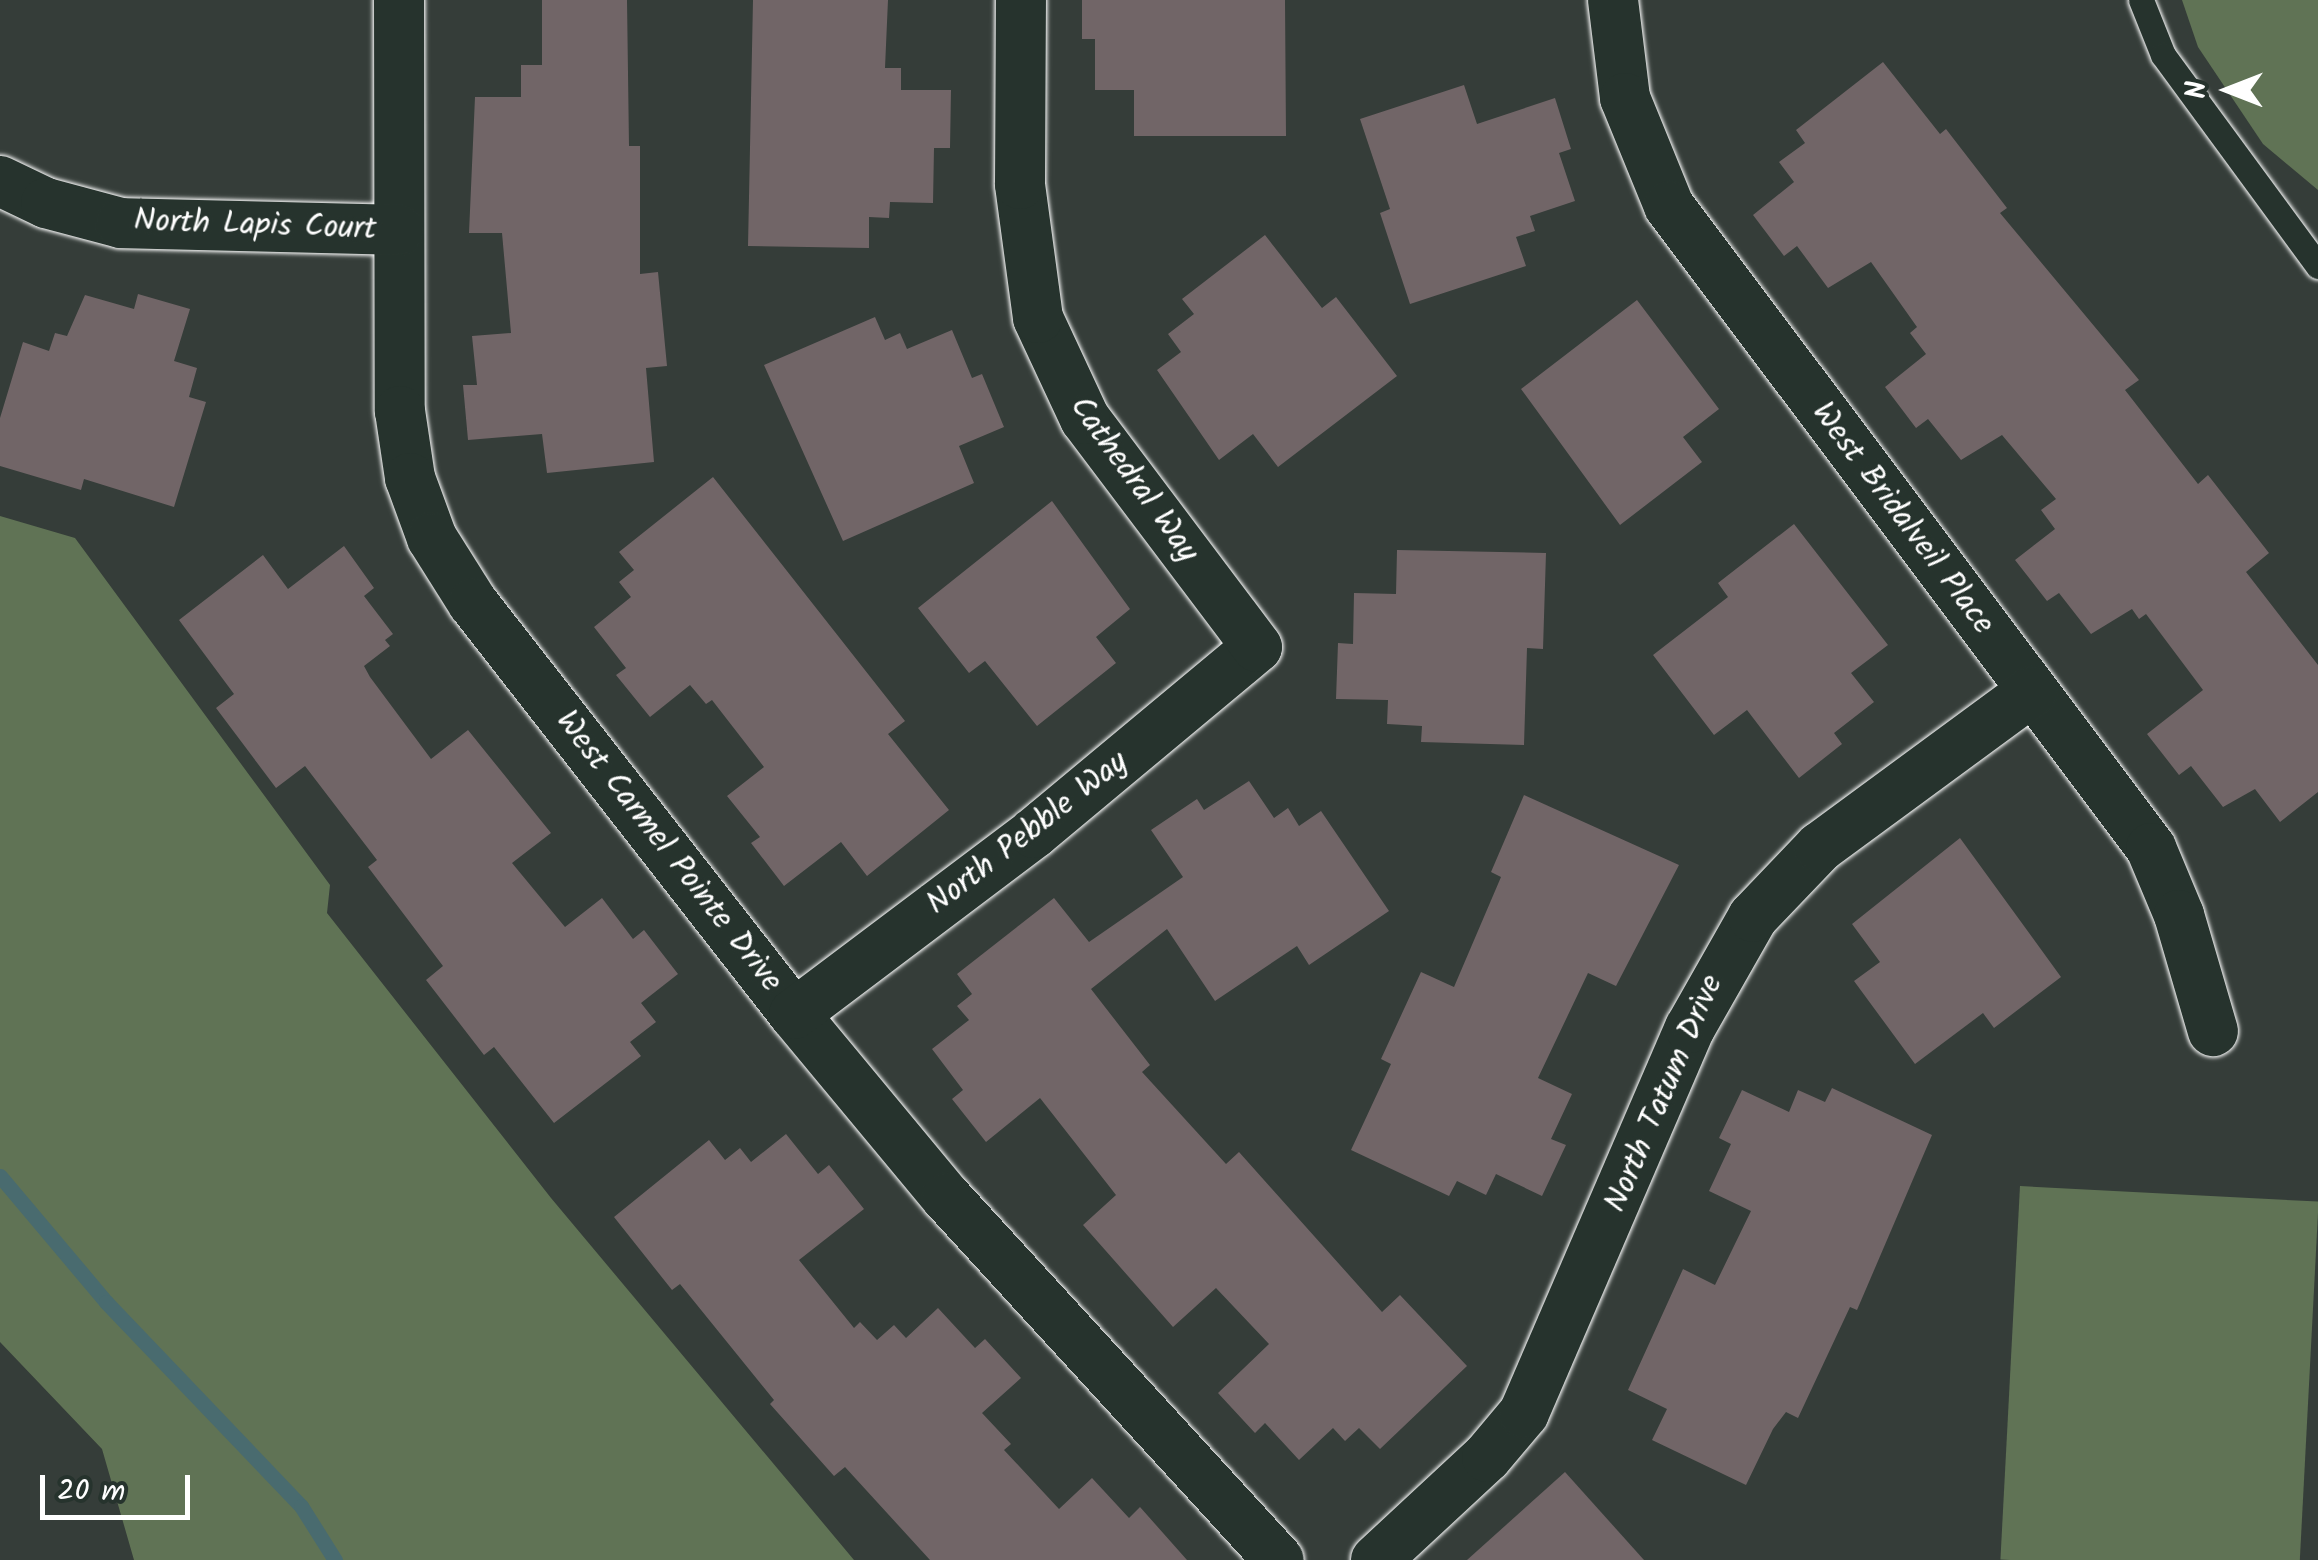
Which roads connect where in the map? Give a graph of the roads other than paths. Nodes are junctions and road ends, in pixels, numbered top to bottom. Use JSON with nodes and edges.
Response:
{"nodes":[{"id":1,"x":398,"y":0,"type":"edge"},
{"id":2,"x":1021,"y":0,"type":"edge"},
{"id":3,"x":1613,"y":0,"type":"edge"},
{"id":4,"x":2141,"y":0,"type":"edge"},
{"id":5,"x":0,"y":181,"type":"edge"},
{"id":6,"x":398,"y":230,"type":"junction"},
{"id":7,"x":2318,"y":266,"type":"edge"},
{"id":8,"x":1257,"y":647,"type":"joint"},
{"id":9,"x":2032,"y":691,"type":"junction"},
{"id":10,"x":794,"y":1014,"type":"junction"},
{"id":11,"x":2212,"y":1031,"type":"dead end"},
{"id":12,"x":1279,"y":1560,"type":"edge"},
{"id":13,"x":1376,"y":1560,"type":"edge"}],
"edges":[{"from":1,"to":6,"type":"street","name":"West Carmel Pointe Drive"},
{"from":2,"to":8,"type":"street","name":"Cathedral Way"},
{"from":3,"to":9,"type":"street","name":"West Bridalveil Place"},
{"from":4,"to":7,"type":"lane"},
{"from":5,"to":6,"type":"street","name":"North Lapis Court"},
{"from":6,"to":10,"type":"street","name":"West Carmel Pointe Drive"},
{"from":8,"to":10,"type":"street","name":"North Pebble Way"},
{"from":9,"to":11,"type":"street","name":"West Bridalveil Place"},
{"from":9,"to":13,"type":"street","name":"North Tatum Drive"},
{"from":10,"to":12,"type":"street","name":"West Carmel Pointe Drive"}]}
